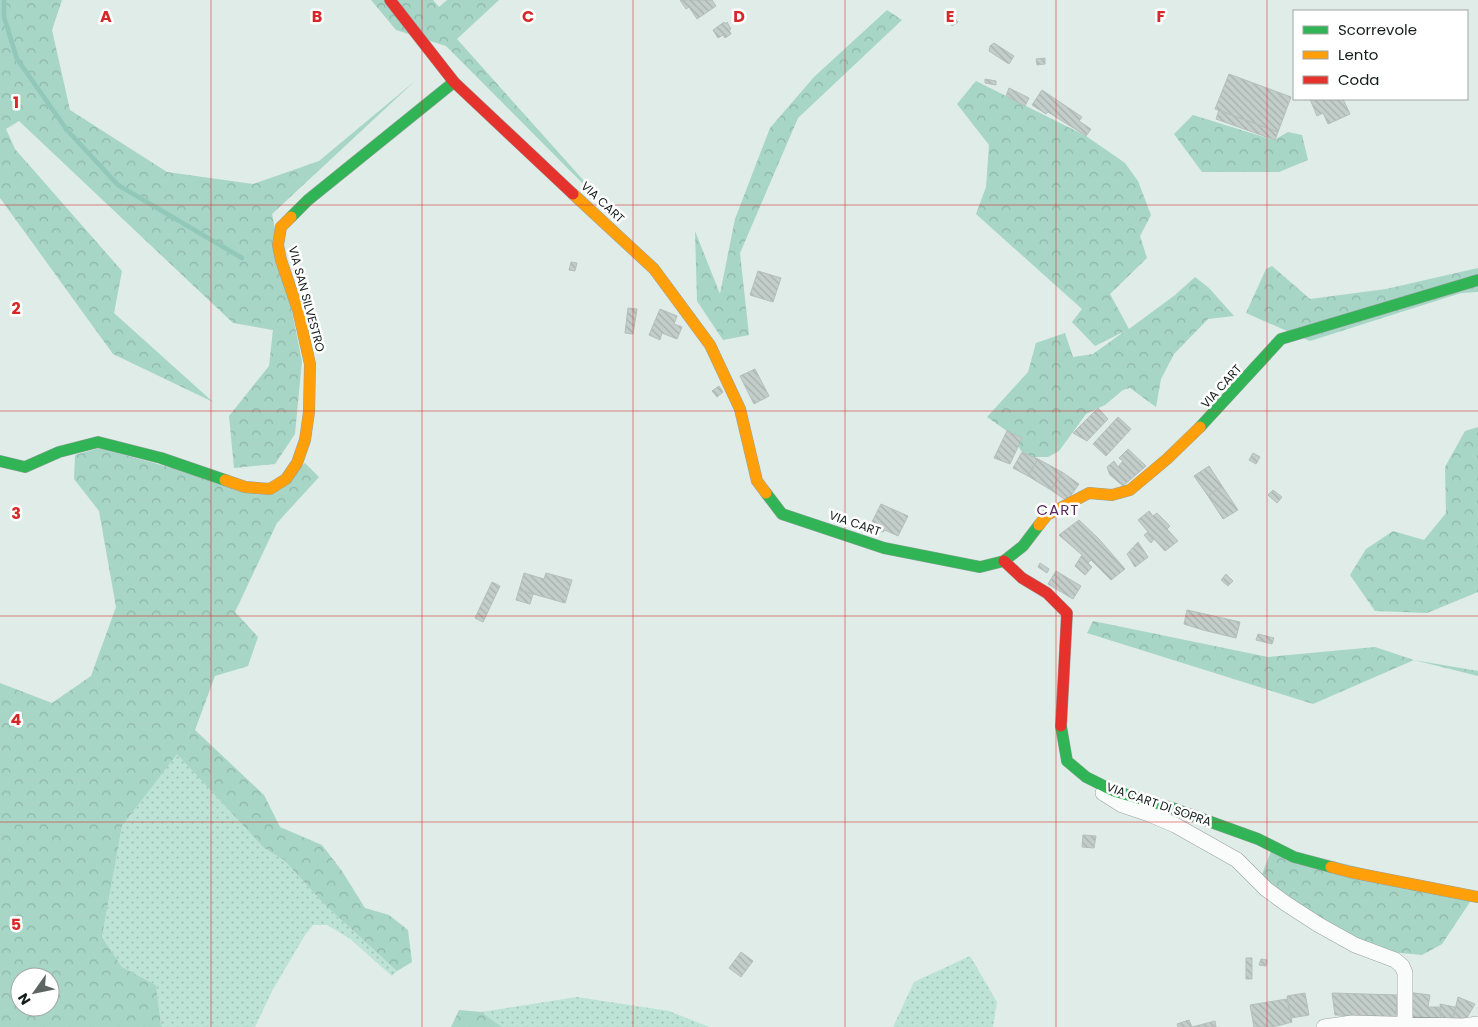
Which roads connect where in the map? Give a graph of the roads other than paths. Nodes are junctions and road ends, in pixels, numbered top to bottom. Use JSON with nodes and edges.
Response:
{"nodes":[{"id":1,"x":390,"y":0,"type":"edge"},
{"id":2,"x":454,"y":82,"type":"junction"},
{"id":3,"x":1478,"y":280,"type":"edge"},
{"id":4,"x":0,"y":461,"type":"edge"},
{"id":5,"x":1004,"y":561,"type":"junction"},
{"id":6,"x":1067,"y":761,"type":"junction"},
{"id":7,"x":1478,"y":897,"type":"edge"},
{"id":8,"x":1405,"y":1024,"type":"junction"},
{"id":9,"x":1478,"y":1024,"type":"edge"},
{"id":10,"x":1352,"y":1025,"type":"edge"},
{"id":11,"x":1324,"y":1027,"type":"edge"}],
"edges":[{"from":1,"to":2,"type":"street","name":"VIA CART"},
{"from":2,"to":4,"type":"street","name":"VIA SAN SILVESTRO"},
{"from":2,"to":5,"type":"street","name":"VIA CART"},
{"from":3,"to":5,"type":"street","name":"VIA CART"},
{"from":5,"to":6,"type":"street"},
{"from":6,"to":7,"type":"street","name":"VIA CART DI SOPRA"},
{"from":6,"to":8,"type":"street"},
{"from":8,"to":9,"type":"street"},
{"from":8,"to":10,"type":"street"},
{"from":10,"to":11,"type":"street"}]}
